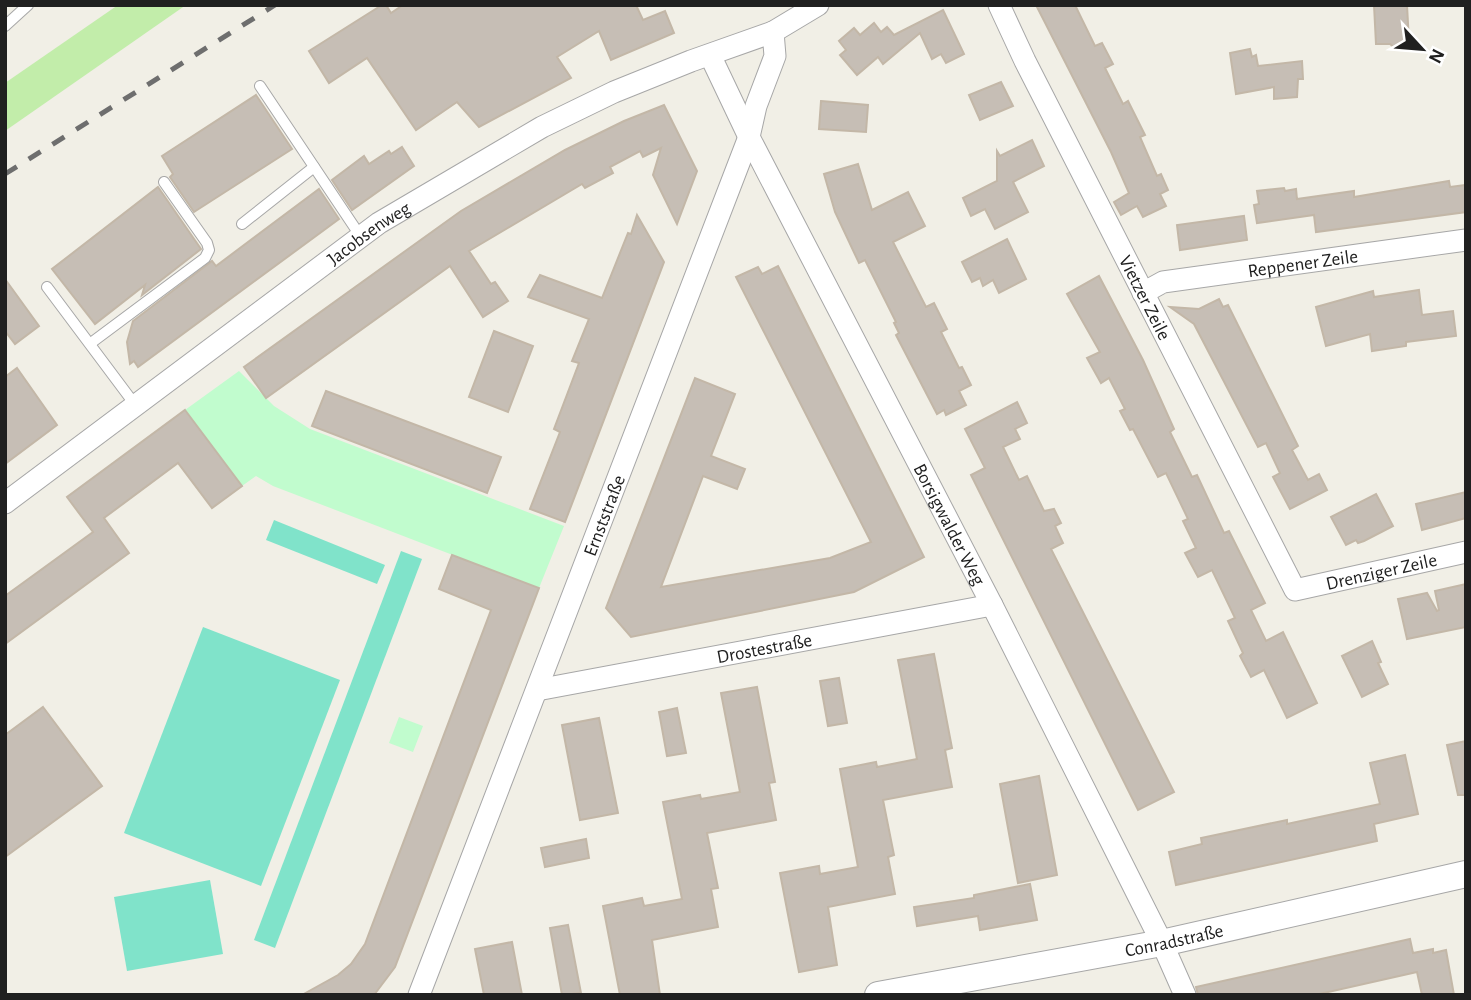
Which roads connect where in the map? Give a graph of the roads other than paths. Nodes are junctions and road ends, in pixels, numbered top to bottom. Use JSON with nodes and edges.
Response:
{"nodes":[{"id":1,"x":28,"y":5,"type":"edge"},
{"id":2,"x":818,"y":5,"type":"edge"},
{"id":3,"x":999,"y":5,"type":"edge"},
{"id":4,"x":5,"y":26,"type":"edge"},
{"id":5,"x":773,"y":32,"type":"junction"},
{"id":6,"x":710,"y":55,"type":"junction"},
{"id":7,"x":260,"y":86,"type":"dead end"},
{"id":8,"x":749,"y":137,"type":"junction"},
{"id":9,"x":314,"y":167,"type":"junction"},
{"id":10,"x":164,"y":182,"type":"dead end"},
{"id":11,"x":242,"y":224,"type":"dead end"},
{"id":12,"x":361,"y":237,"type":"junction"},
{"id":13,"x":1466,"y":240,"type":"edge"},
{"id":14,"x":47,"y":287,"type":"dead end"},
{"id":15,"x":1143,"y":293,"type":"junction"},
{"id":16,"x":91,"y":343,"type":"junction"},
{"id":17,"x":136,"y":407,"type":"junction"},
{"id":18,"x":5,"y":503,"type":"edge"},
{"id":19,"x":1466,"y":552,"type":"edge"},
{"id":20,"x":1295,"y":590,"type":"joint"},
{"id":21,"x":992,"y":606,"type":"junction"},
{"id":22,"x":537,"y":690,"type":"junction"},
{"id":23,"x":1466,"y":874,"type":"edge"},
{"id":24,"x":1162,"y":943,"type":"junction"},
{"id":25,"x":419,"y":995,"type":"edge"},
{"id":26,"x":878,"y":995,"type":"edge"},
{"id":27,"x":1185,"y":995,"type":"edge"}],
"edges":[{"from":1,"to":4,"type":"lane"},
{"from":2,"to":5,"type":"street","name":"Jacobsenweg"},
{"from":3,"to":15,"type":"street","name":"Vietzer Zeile"},
{"from":5,"to":6,"type":"street","name":"Jacobsenweg"},
{"from":5,"to":8,"type":"street","name":"Ernststraße"},
{"from":6,"to":8,"type":"street","name":"Borsigwalder Weg"},
{"from":6,"to":12,"type":"street","name":"Jacobsenweg"},
{"from":7,"to":9,"type":"lane"},
{"from":8,"to":21,"type":"street","name":"Borsigwalder Weg"},
{"from":8,"to":22,"type":"street","name":"Ernststraße"},
{"from":9,"to":11,"type":"lane"},
{"from":9,"to":12,"type":"lane"},
{"from":10,"to":16,"type":"lane"},
{"from":12,"to":17,"type":"street","name":"Jacobsenweg"},
{"from":13,"to":15,"type":"street","name":"Reppener Zeile"},
{"from":14,"to":16,"type":"lane"},
{"from":15,"to":20,"type":"street","name":"Vietzer Zeile"},
{"from":16,"to":17,"type":"lane"},
{"from":17,"to":18,"type":"street","name":"Jacobsenweg"},
{"from":19,"to":20,"type":"street","name":"Drenziger Zeile"},
{"from":21,"to":22,"type":"street","name":"Drostestraße"},
{"from":21,"to":24,"type":"street","name":"Borsigwalder Weg"},
{"from":22,"to":25,"type":"street","name":"Ernststraße"},
{"from":23,"to":24,"type":"street","name":"Conradstraße"},
{"from":24,"to":26,"type":"street","name":"Conradstraße"},
{"from":24,"to":27,"type":"street","name":"Borsigwalder Weg"}]}
